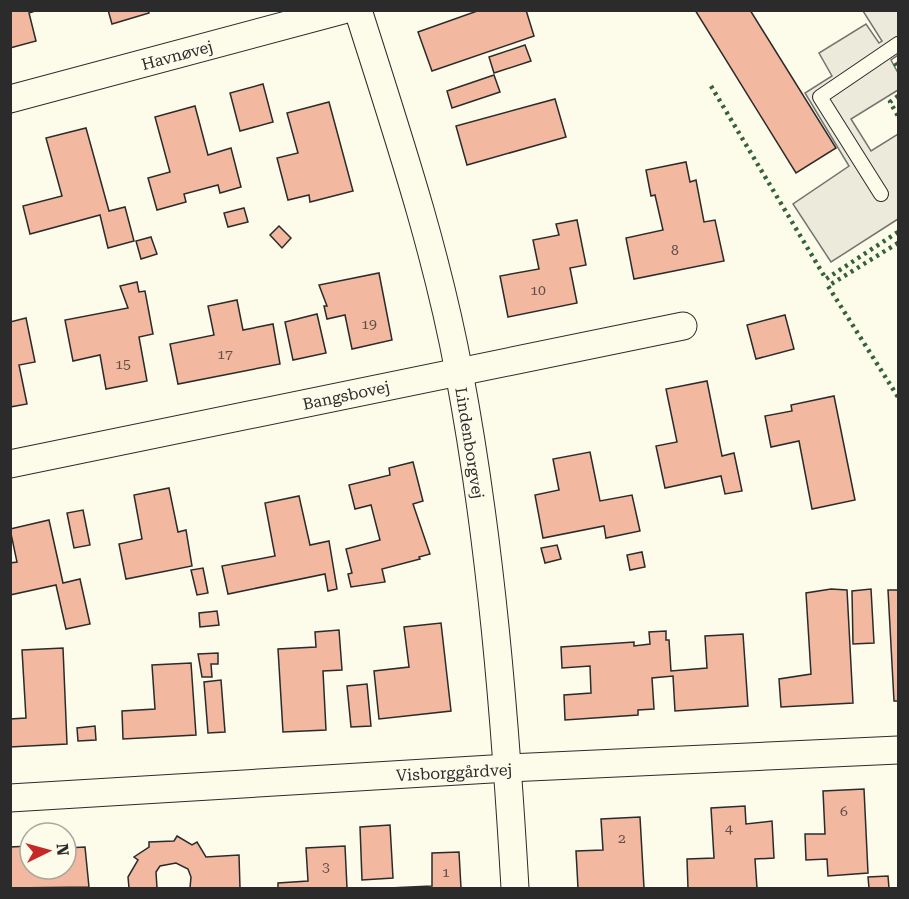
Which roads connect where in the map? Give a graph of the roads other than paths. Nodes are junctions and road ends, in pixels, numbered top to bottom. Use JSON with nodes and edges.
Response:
{"nodes":[{"id":1,"x":343,"y":10,"type":"edge"},
{"id":2,"x":358,"y":10,"type":"edge"},
{"id":3,"x":898,"y":44,"type":"edge"},
{"id":4,"x":10,"y":99,"type":"edge"},
{"id":5,"x":881,"y":194,"type":"dead end"},
{"id":6,"x":682,"y":326,"type":"dead end"},
{"id":7,"x":459,"y":371,"type":"junction"},
{"id":8,"x":10,"y":464,"type":"edge"},
{"id":9,"x":898,"y":750,"type":"edge"},
{"id":10,"x":508,"y":768,"type":"junction"},
{"id":11,"x":10,"y":798,"type":"edge"},
{"id":12,"x":515,"y":888,"type":"edge"}],
"edges":[{"from":1,"to":4,"type":"street","name":"Havnøvej"},
{"from":2,"to":7,"type":"street","name":"Lindenborgvej"},
{"from":3,"to":5,"type":"lane"},
{"from":6,"to":7,"type":"street","name":"Bangsbovej"},
{"from":7,"to":8,"type":"street","name":"Bangsbovej"},
{"from":7,"to":10,"type":"street","name":"Lindenborgvej"},
{"from":9,"to":10,"type":"street","name":"Visborggårdvej"},
{"from":10,"to":11,"type":"street","name":"Visborggårdvej"},
{"from":10,"to":12,"type":"street","name":"Lindenborgvej"}]}
